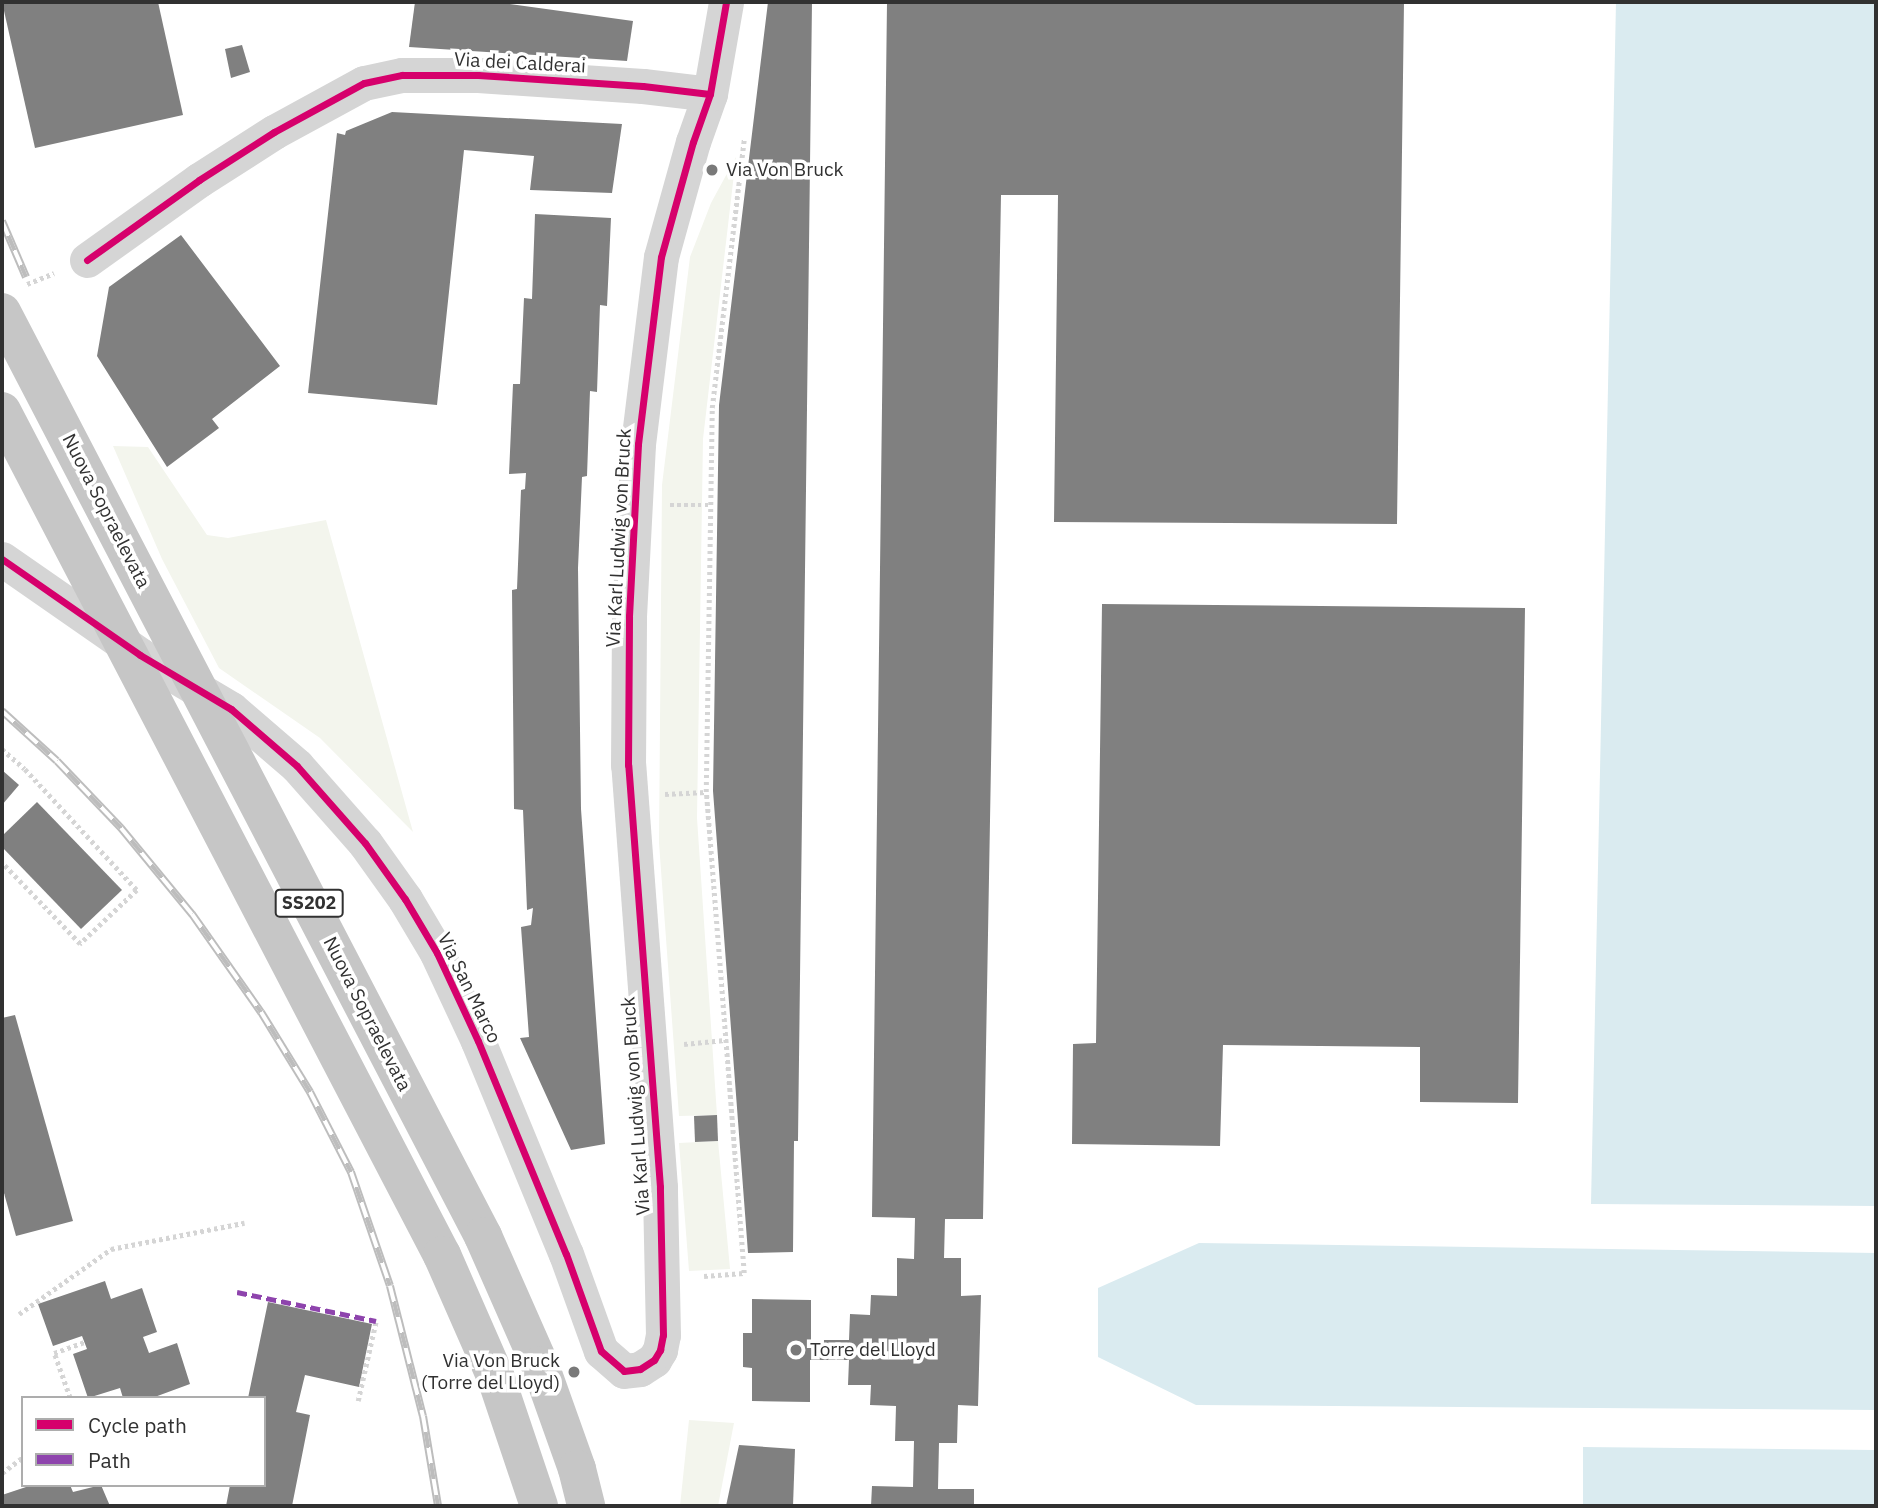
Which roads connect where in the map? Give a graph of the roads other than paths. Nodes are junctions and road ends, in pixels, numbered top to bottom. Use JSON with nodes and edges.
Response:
{"nodes":[{"id":1,"x":726,"y":2,"type":"edge"},
{"id":2,"x":710,"y":94,"type":"junction"},
{"id":3,"x":74,"y":265,"type":"road end"},
{"id":4,"x":10,"y":300,"type":"edge"},
{"id":5,"x":2,"y":411,"type":"edge"},
{"id":6,"x":2,"y":559,"type":"edge"},
{"id":7,"x":640,"y":1369,"type":"joint"},
{"id":8,"x":539,"y":1506,"type":"edge"},
{"id":9,"x":586,"y":1506,"type":"edge"}],
"edges":[{"from":1,"to":2,"type":"street","name":"Via Karl Ludwig von Bruck"},
{"from":2,"to":3,"type":"street","name":"Via dei Calderai"},
{"from":2,"to":7,"type":"street","name":"Via Karl Ludwig von Bruck"},
{"from":4,"to":9,"type":"highway","name":"Nuova Sopraelevata","number":"SS202","bridge":true},
{"from":5,"to":8,"type":"highway","number":"SS202","bridge":true},
{"from":6,"to":7,"type":"street","name":"Via San Marco"}]}
